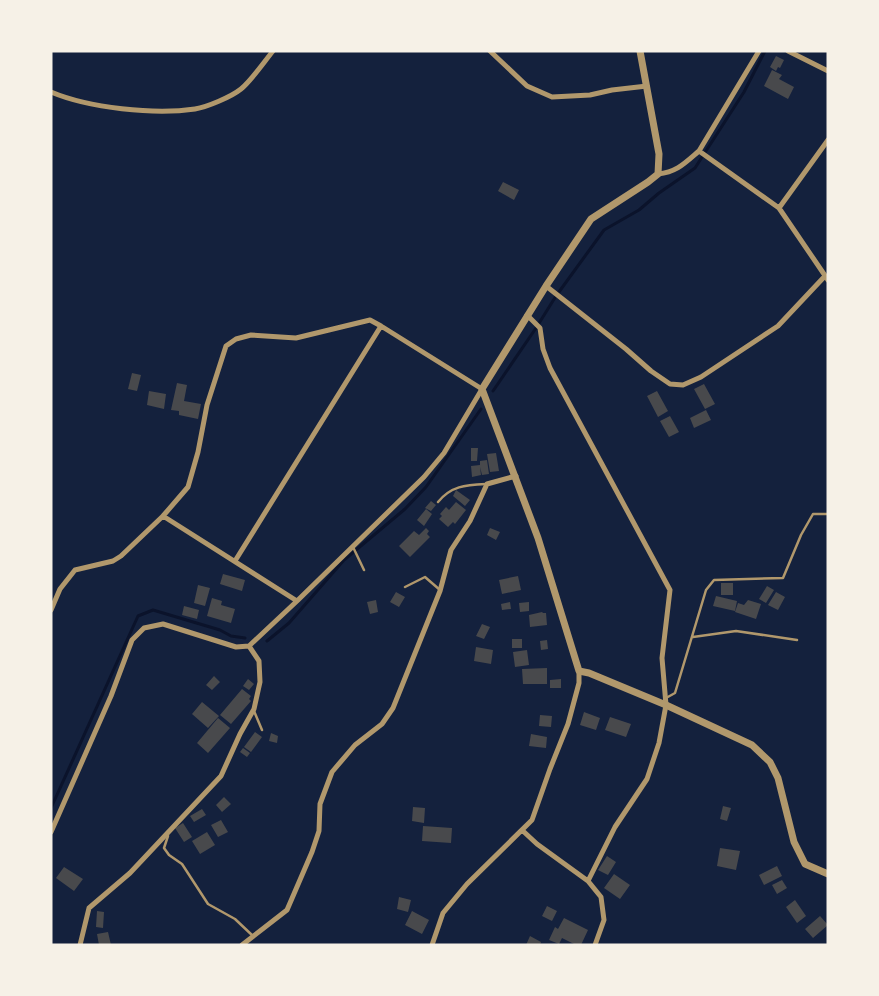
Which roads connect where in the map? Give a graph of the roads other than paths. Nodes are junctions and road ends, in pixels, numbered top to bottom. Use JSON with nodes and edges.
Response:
{"nodes":[{"id":1,"x":273,"y":51,"type":"edge"},
{"id":2,"x":490,"y":51,"type":"edge"},
{"id":3,"x":640,"y":51,"type":"edge"},
{"id":4,"x":759,"y":51,"type":"edge"},
{"id":5,"x":788,"y":51,"type":"edge"},
{"id":6,"x":828,"y":71,"type":"edge"},
{"id":7,"x":647,"y":86,"type":"junction"},
{"id":8,"x":51,"y":92,"type":"edge"},
{"id":9,"x":828,"y":140,"type":"edge"},
{"id":10,"x":704,"y":154,"type":"junction"},
{"id":11,"x":658,"y":174,"type":"junction"},
{"id":12,"x":779,"y":208,"type":"junction"},
{"id":13,"x":826,"y":278,"type":"edge"},
{"id":14,"x":548,"y":288,"type":"junction"},
{"id":15,"x":530,"y":318,"type":"junction"},
{"id":16,"x":381,"y":326,"type":"junction"},
{"id":17,"x":482,"y":389,"type":"junction"},
{"id":18,"x":516,"y":476,"type":"junction"},
{"id":19,"x":487,"y":484,"type":"junction"},
{"id":20,"x":438,"y":502,"type":"dead end"},
{"id":21,"x":828,"y":514,"type":"edge"},
{"id":22,"x":163,"y":516,"type":"junction"},
{"id":23,"x":353,"y":547,"type":"junction"},
{"id":24,"x":235,"y":561,"type":"junction"},
{"id":25,"x":364,"y":570,"type":"dead end"},
{"id":26,"x":405,"y":587,"type":"dead end"},
{"id":27,"x":440,"y":590,"type":"junction"},
{"id":28,"x":297,"y":601,"type":"junction"},
{"id":29,"x":51,"y":610,"type":"edge"},
{"id":30,"x":693,"y":637,"type":"junction"},
{"id":31,"x":797,"y":640,"type":"dead end"},
{"id":32,"x":249,"y":646,"type":"junction"},
{"id":33,"x":579,"y":671,"type":"junction"},
{"id":34,"x":666,"y":701,"type":"junction"},
{"id":35,"x":254,"y":710,"type":"junction"},
{"id":36,"x":262,"y":730,"type":"dead end"},
{"id":37,"x":169,"y":830,"type":"junction"},
{"id":38,"x":523,"y":831,"type":"junction"},
{"id":39,"x":51,"y":832,"type":"edge"},
{"id":40,"x":828,"y":874,"type":"edge"},
{"id":41,"x":588,"y":881,"type":"junction"},
{"id":42,"x":253,"y":936,"type":"junction"},
{"id":43,"x":80,"y":945,"type":"edge"},
{"id":44,"x":242,"y":945,"type":"edge"},
{"id":45,"x":432,"y":945,"type":"edge"},
{"id":46,"x":595,"y":945,"type":"edge"}],
"edges":[{"from":1,"to":8,"type":"street"},
{"from":2,"to":7,"type":"street"},
{"from":3,"to":7,"type":"street"},
{"from":4,"to":10,"type":"street"},
{"from":5,"to":6,"type":"street"},
{"from":7,"to":11,"type":"street"},
{"from":9,"to":12,"type":"street"},
{"from":10,"to":11,"type":"street"},
{"from":10,"to":12,"type":"street"},
{"from":11,"to":14,"type":"street"},
{"from":12,"to":13,"type":"street"},
{"from":13,"to":14,"type":"street"},
{"from":14,"to":15,"type":"street"},
{"from":15,"to":17,"type":"street"},
{"from":15,"to":34,"type":"street"},
{"from":16,"to":17,"type":"street"},
{"from":16,"to":22,"type":"street"},
{"from":16,"to":24,"type":"street"},
{"from":17,"to":18,"type":"street"},
{"from":17,"to":23,"type":"street"},
{"from":18,"to":19,"type":"street"},
{"from":18,"to":33,"type":"street"},
{"from":19,"to":20,"type":"lane"},
{"from":19,"to":27,"type":"street"},
{"from":21,"to":30,"type":"lane"},
{"from":22,"to":24,"type":"street"},
{"from":22,"to":29,"type":"street"},
{"from":23,"to":25,"type":"lane"},
{"from":23,"to":28,"type":"street"},
{"from":24,"to":28,"type":"street"},
{"from":26,"to":27,"type":"lane"},
{"from":27,"to":42,"type":"street"},
{"from":28,"to":32,"type":"street"},
{"from":30,"to":31,"type":"lane"},
{"from":30,"to":34,"type":"lane"},
{"from":32,"to":35,"type":"street"},
{"from":32,"to":39,"type":"street"},
{"from":33,"to":34,"type":"street"},
{"from":33,"to":38,"type":"street"},
{"from":34,"to":40,"type":"street"},
{"from":34,"to":41,"type":"street"},
{"from":35,"to":36,"type":"lane"},
{"from":35,"to":37,"type":"street"},
{"from":37,"to":42,"type":"lane"},
{"from":37,"to":43,"type":"street"},
{"from":38,"to":41,"type":"street"},
{"from":38,"to":45,"type":"street"},
{"from":41,"to":46,"type":"street"},
{"from":42,"to":44,"type":"street"}]}
